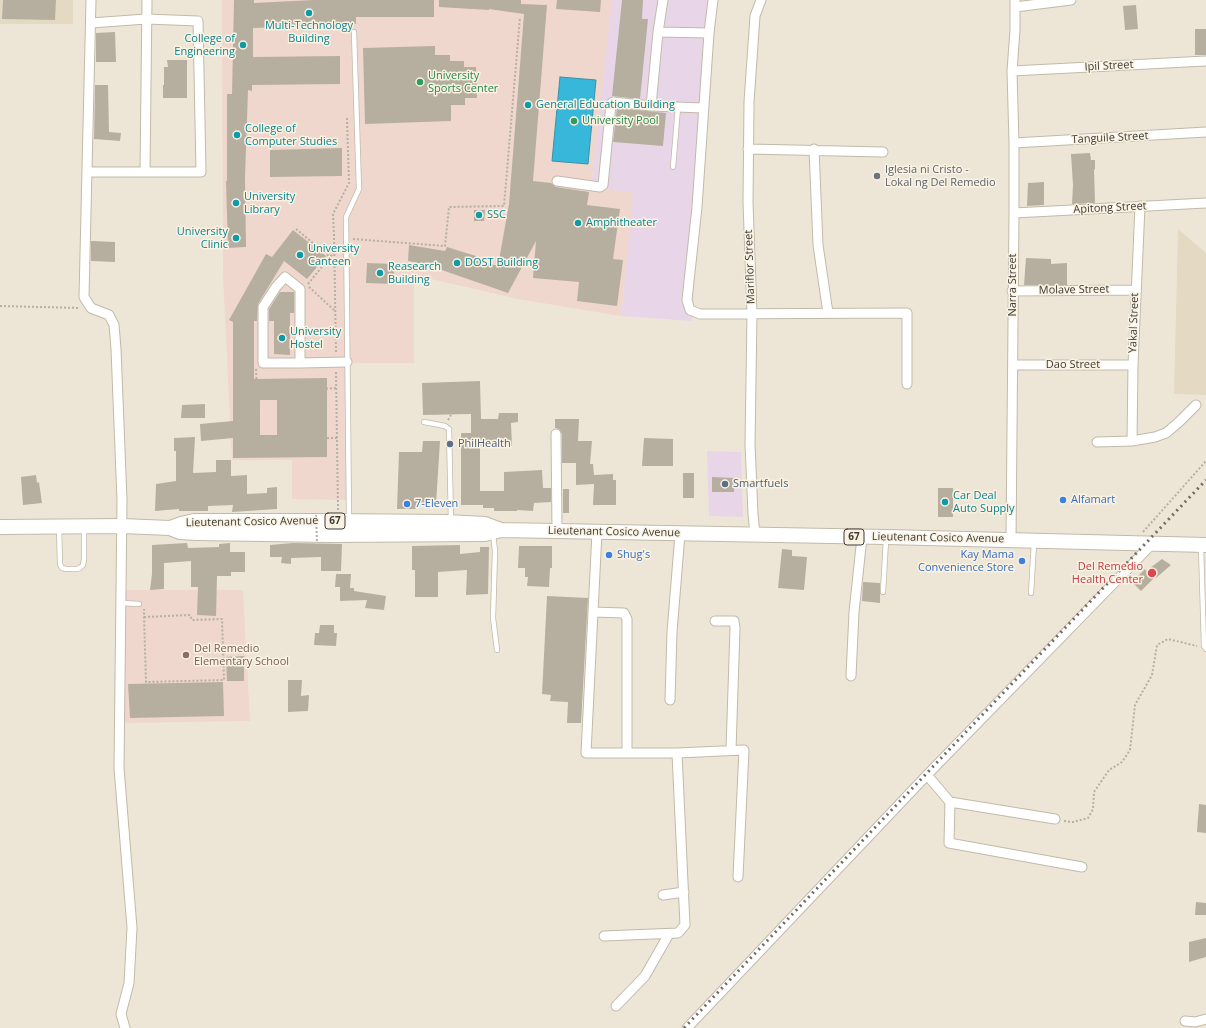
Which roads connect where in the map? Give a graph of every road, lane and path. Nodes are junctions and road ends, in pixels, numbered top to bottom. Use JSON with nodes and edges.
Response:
{"nodes":[{"id":1,"x":91,"y":0,"type":"edge"},
{"id":2,"x":147,"y":0,"type":"edge"},
{"id":3,"x":663,"y":0,"type":"edge"},
{"id":4,"x":714,"y":0,"type":"edge"},
{"id":5,"x":761,"y":0,"type":"edge"},
{"id":6,"x":1071,"y":0,"type":"edge"},
{"id":7,"x":1015,"y":4,"type":"edge"},
{"id":8,"x":520,"y":17,"type":"dead end"},
{"id":9,"x":146,"y":19,"type":"junction"},
{"id":10,"x":91,"y":23,"type":"junction"},
{"id":11,"x":354,"y":32,"type":"dead end"},
{"id":12,"x":658,"y":32,"type":"junction"},
{"id":13,"x":708,"y":33,"type":"junction"},
{"id":14,"x":1206,"y":61,"type":"edge"},
{"id":15,"x":1012,"y":71,"type":"junction"},
{"id":16,"x":651,"y":106,"type":"junction"},
{"id":17,"x":678,"y":107,"type":"junction"},
{"id":18,"x":703,"y":108,"type":"junction"},
{"id":19,"x":347,"y":119,"type":"dead end"},
{"id":20,"x":1206,"y":132,"type":"edge"},
{"id":21,"x":1014,"y":143,"type":"junction"},
{"id":22,"x":748,"y":149,"type":"junction"},
{"id":23,"x":814,"y":149,"type":"junction"},
{"id":24,"x":883,"y":152,"type":"dead end"},
{"id":25,"x":673,"y":167,"type":"dead end"},
{"id":26,"x":88,"y":172,"type":"junction"},
{"id":27,"x":145,"y":172,"type":"junction"},
{"id":28,"x":557,"y":180,"type":"dead end"},
{"id":29,"x":1206,"y":203,"type":"edge"},
{"id":30,"x":1140,"y":206,"type":"junction"},
{"id":31,"x":1014,"y":213,"type":"junction"},
{"id":32,"x":296,"y":230,"type":"dead end"},
{"id":33,"x":334,"y":236,"type":"junction"},
{"id":34,"x":346,"y":239,"type":"junction"},
{"id":35,"x":334,"y":252,"type":"junction"},
{"id":36,"x":330,"y":257,"type":"junction"},
{"id":37,"x":1135,"y":290,"type":"junction"},
{"id":38,"x":1012,"y":291,"type":"junction"},
{"id":39,"x":0,"y":306,"type":"edge"},
{"id":40,"x":91,"y":308,"type":"junction"},
{"id":41,"x":335,"y":312,"type":"junction"},
{"id":42,"x":828,"y":313,"type":"junction"},
{"id":43,"x":752,"y":314,"type":"junction"},
{"id":44,"x":300,"y":362,"type":"junction"},
{"id":45,"x":336,"y":362,"type":"junction"},
{"id":46,"x":347,"y":362,"type":"junction"},
{"id":47,"x":1133,"y":365,"type":"junction"},
{"id":48,"x":1013,"y":366,"type":"junction"},
{"id":49,"x":256,"y":369,"type":"dead end"},
{"id":50,"x":907,"y":384,"type":"dead end"},
{"id":51,"x":336,"y":388,"type":"junction"},
{"id":52,"x":310,"y":390,"type":"junction"},
{"id":53,"x":256,"y":392,"type":"junction"},
{"id":54,"x":1196,"y":405,"type":"dead end"},
{"id":55,"x":424,"y":422,"type":"dead end"},
{"id":56,"x":556,"y":434,"type":"dead end"},
{"id":57,"x":313,"y":437,"type":"junction"},
{"id":58,"x":337,"y":438,"type":"junction"},
{"id":59,"x":1132,"y":441,"type":"junction"},
{"id":60,"x":1097,"y":442,"type":"dead end"},
{"id":61,"x":1206,"y":461,"type":"edge"},
{"id":62,"x":316,"y":515,"type":"dead end"},
{"id":63,"x":343,"y":521,"type":"junction"},
{"id":64,"x":451,"y":522,"type":"junction"},
{"id":65,"x":59,"y":526,"type":"junction"},
{"id":66,"x":84,"y":526,"type":"junction"},
{"id":67,"x":122,"y":526,"type":"junction"},
{"id":68,"x":0,"y":527,"type":"edge"},
{"id":69,"x":170,"y":528,"type":"junction"},
{"id":70,"x":496,"y":529,"type":"junction"},
{"id":71,"x":556,"y":531,"type":"junction"},
{"id":72,"x":597,"y":532,"type":"junction"},
{"id":73,"x":680,"y":534,"type":"junction"},
{"id":74,"x":755,"y":534,"type":"junction"},
{"id":75,"x":862,"y":537,"type":"junction"},
{"id":76,"x":886,"y":537,"type":"junction"},
{"id":77,"x":1011,"y":540,"type":"junction"},
{"id":78,"x":1035,"y":541,"type":"junction"},
{"id":79,"x":317,"y":542,"type":"dead end"},
{"id":80,"x":1133,"y":543,"type":"junction"},
{"id":81,"x":1152,"y":544,"type":"junction"},
{"id":82,"x":1204,"y":545,"type":"edge"},
{"id":83,"x":883,"y":592,"type":"dead end"},
{"id":84,"x":1031,"y":593,"type":"dead end"},
{"id":85,"x":122,"y":603,"type":"junction"},
{"id":86,"x":139,"y":604,"type":"joint"},
{"id":87,"x":593,"y":612,"type":"junction"},
{"id":88,"x":144,"y":617,"type":"junction"},
{"id":89,"x":715,"y":621,"type":"dead end"},
{"id":90,"x":1205,"y":648,"type":"edge"},
{"id":91,"x":497,"y":650,"type":"dead end"},
{"id":92,"x":851,"y":676,"type":"dead end"},
{"id":93,"x":670,"y":700,"type":"dead end"},
{"id":94,"x":731,"y":750,"type":"junction"},
{"id":95,"x":627,"y":752,"type":"junction"},
{"id":96,"x":677,"y":753,"type":"junction"},
{"id":97,"x":927,"y":774,"type":"junction"},
{"id":98,"x":950,"y":802,"type":"junction"},
{"id":99,"x":1055,"y":819,"type":"joint"},
{"id":100,"x":1082,"y":867,"type":"dead end"},
{"id":101,"x":738,"y":877,"type":"dead end"},
{"id":102,"x":684,"y":892,"type":"junction"},
{"id":103,"x":663,"y":895,"type":"dead end"},
{"id":104,"x":669,"y":934,"type":"junction"},
{"id":105,"x":604,"y":936,"type":"dead end"},
{"id":106,"x":616,"y":1006,"type":"dead end"},
{"id":107,"x":1206,"y":1019,"type":"edge"},
{"id":108,"x":1185,"y":1021,"type":"dead end"},
{"id":109,"x":125,"y":1028,"type":"edge"},
{"id":110,"x":687,"y":1028,"type":"edge"}],
"edges":[{"from":1,"to":10,"type":"street"},
{"from":2,"to":9,"type":"street"},
{"from":3,"to":12,"type":"street"},
{"from":4,"to":13,"type":"street"},
{"from":5,"to":22,"type":"street","name":"Mariflor Street"},
{"from":6,"to":7,"type":"street"},
{"from":7,"to":15,"type":"street","name":"Narra Street"},
{"from":8,"to":34,"type":"path"},
{"from":9,"to":10,"type":"street"},
{"from":9,"to":27,"type":"street"},
{"from":9,"to":27,"type":"street"},
{"from":10,"to":26,"type":"street"},
{"from":11,"to":34,"type":"lane"},
{"from":12,"to":13,"type":"street"},
{"from":12,"to":16,"type":"street"},
{"from":13,"to":18,"type":"street"},
{"from":14,"to":15,"type":"street","name":"Ipil Street"},
{"from":15,"to":21,"type":"street","name":"Narra Street"},
{"from":16,"to":17,"type":"street"},
{"from":16,"to":28,"type":"street"},
{"from":17,"to":18,"type":"street"},
{"from":17,"to":25,"type":"lane"},
{"from":18,"to":43,"type":"street"},
{"from":19,"to":33,"type":"path"},
{"from":20,"to":21,"type":"street","name":"Tanguile Street"},
{"from":21,"to":31,"type":"street","name":"Narra Street"},
{"from":22,"to":23,"type":"street"},
{"from":22,"to":43,"type":"street","name":"Mariflor Street"},
{"from":23,"to":24,"type":"street"},
{"from":23,"to":42,"type":"street"},
{"from":26,"to":27,"type":"street"},
{"from":26,"to":40,"type":"street"},
{"from":29,"to":30,"type":"street","name":"Apitong Street"},
{"from":30,"to":31,"type":"street","name":"Apitong Street"},
{"from":30,"to":37,"type":"street","name":"Yakal Street"},
{"from":31,"to":38,"type":"street","name":"Narra Street"},
{"from":32,"to":36,"type":"path"},
{"from":33,"to":34,"type":"path"},
{"from":33,"to":35,"type":"path"},
{"from":34,"to":46,"type":"lane"},
{"from":35,"to":36,"type":"path"},
{"from":35,"to":41,"type":"path"},
{"from":36,"to":41,"type":"path"},
{"from":37,"to":38,"type":"street","name":"Molave Street"},
{"from":37,"to":47,"type":"street","name":"Yakal Street"},
{"from":38,"to":48,"type":"street","name":"Narra Street"},
{"from":39,"to":40,"type":"path"},
{"from":40,"to":67,"type":"street"},
{"from":41,"to":45,"type":"path"},
{"from":42,"to":43,"type":"street"},
{"from":42,"to":50,"type":"street"},
{"from":43,"to":74,"type":"street","name":"Mariflor Street"},
{"from":44,"to":44,"type":"street"},
{"from":44,"to":45,"type":"street"},
{"from":45,"to":46,"type":"street"},
{"from":45,"to":51,"type":"path"},
{"from":46,"to":63,"type":"lane"},
{"from":47,"to":48,"type":"street","name":"Dao Street"},
{"from":47,"to":59,"type":"street","name":"Yakal Street"},
{"from":48,"to":77,"type":"street","name":"Narra Street"},
{"from":49,"to":53,"type":"path"},
{"from":51,"to":52,"type":"path"},
{"from":51,"to":58,"type":"path"},
{"from":52,"to":53,"type":"path"},
{"from":52,"to":57,"type":"path"},
{"from":53,"to":57,"type":"path"},
{"from":54,"to":59,"type":"street"},
{"from":55,"to":64,"type":"lane"},
{"from":56,"to":71,"type":"street"},
{"from":57,"to":58,"type":"path"},
{"from":58,"to":63,"type":"path"},
{"from":59,"to":60,"type":"street"},
{"from":61,"to":80,"type":"path"},
{"from":62,"to":79,"type":"path","bridge":true},
{"from":63,"to":64,"type":"main road","name":"Lieutenant Cosico Avenue","number":"67"},
{"from":63,"to":69,"type":"main road","name":"Lieutenant Cosico Avenue","number":"67"},
{"from":64,"to":70,"type":"main road","name":"Lieutenant Cosico Avenue","number":"67"},
{"from":65,"to":66,"type":"main road","name":"Lieutenant Cosico Avenue","number":"67"},
{"from":65,"to":66,"type":"lane"},
{"from":65,"to":68,"type":"main road","name":"Lieutenant Cosico Avenue","number":"67"},
{"from":66,"to":67,"type":"main road","name":"Lieutenant Cosico Avenue","number":"67"},
{"from":67,"to":69,"type":"main road","name":"Lieutenant Cosico Avenue","number":"67"},
{"from":67,"to":85,"type":"street"},
{"from":69,"to":70,"type":"main road","name":"Lieutenant Cosico Avenue","number":"67"},
{"from":70,"to":71,"type":"main road","name":"Lieutenant Cosico Avenue","number":"67"},
{"from":70,"to":91,"type":"lane"},
{"from":71,"to":72,"type":"main road","name":"Lieutenant Cosico Avenue","number":"67"},
{"from":72,"to":73,"type":"main road","name":"Lieutenant Cosico Avenue","number":"67"},
{"from":72,"to":87,"type":"street"},
{"from":73,"to":74,"type":"main road","name":"Lieutenant Cosico Avenue","number":"67"},
{"from":73,"to":93,"type":"street"},
{"from":74,"to":75,"type":"main road","name":"Lieutenant Cosico Avenue","number":"67"},
{"from":75,"to":76,"type":"main road","name":"Lieutenant Cosico Avenue","number":"67"},
{"from":75,"to":92,"type":"street"},
{"from":76,"to":77,"type":"main road","name":"Lieutenant Cosico Avenue","number":"67"},
{"from":76,"to":83,"type":"lane"},
{"from":77,"to":78,"type":"main road","name":"Lieutenant Cosico Avenue","number":"67"},
{"from":78,"to":80,"type":"main road","name":"Lieutenant Cosico Avenue","number":"67"},
{"from":78,"to":84,"type":"lane"},
{"from":80,"to":81,"type":"main road","name":"Lieutenant Cosico Avenue","number":"67"},
{"from":81,"to":82,"type":"main road","name":"Lieutenant Cosico Avenue","number":"67"},
{"from":81,"to":97,"type":"street"},
{"from":82,"to":90,"type":"lane"},
{"from":85,"to":86,"type":"lane"},
{"from":85,"to":109,"type":"street"},
{"from":86,"to":88,"type":"path"},
{"from":87,"to":95,"type":"street"},
{"from":87,"to":95,"type":"street"},
{"from":88,"to":88,"type":"path"},
{"from":89,"to":94,"type":"street"},
{"from":90,"to":99,"type":"path"},
{"from":94,"to":96,"type":"street"},
{"from":94,"to":101,"type":"street"},
{"from":95,"to":96,"type":"street"},
{"from":96,"to":102,"type":"street"},
{"from":97,"to":98,"type":"street"},
{"from":97,"to":110,"type":"street"},
{"from":98,"to":99,"type":"street"},
{"from":98,"to":100,"type":"street"},
{"from":102,"to":103,"type":"street"},
{"from":102,"to":104,"type":"street"},
{"from":104,"to":105,"type":"street"},
{"from":104,"to":106,"type":"street"},
{"from":107,"to":108,"type":"street"}]}
